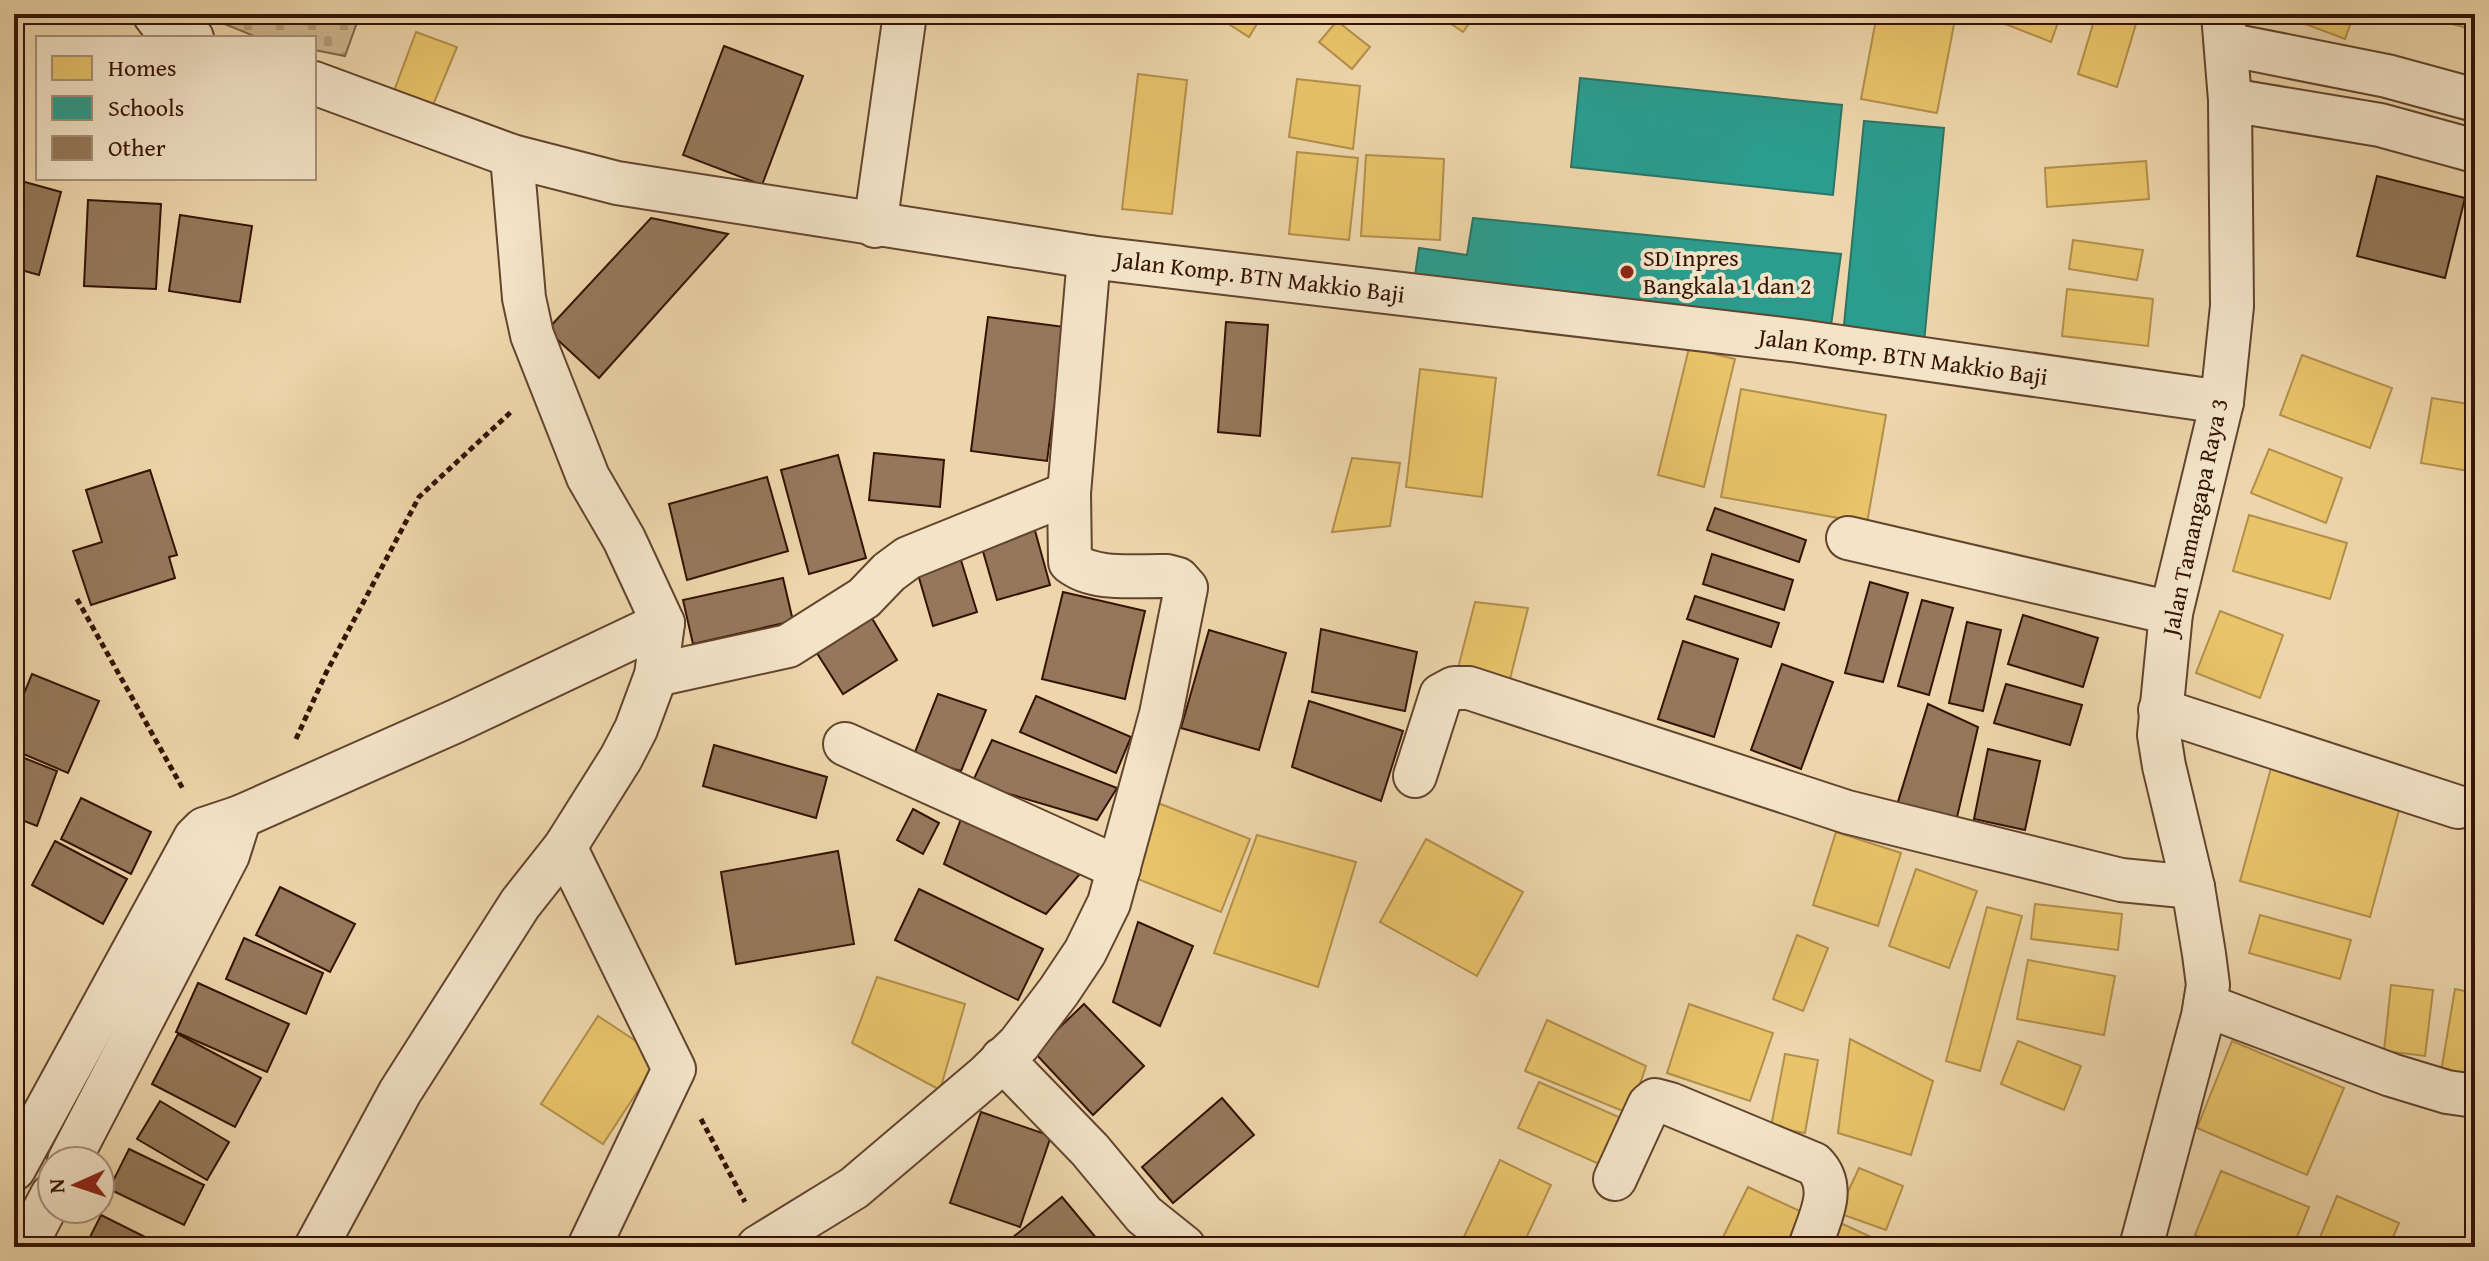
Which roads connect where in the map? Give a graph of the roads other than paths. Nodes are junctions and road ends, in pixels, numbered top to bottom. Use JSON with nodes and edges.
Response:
{"nodes":[{"id":1,"x":154,"y":14,"type":"edge"},
{"id":2,"x":905,"y":14,"type":"edge"},
{"id":3,"x":2224,"y":29,"type":"edge"},
{"id":4,"x":188,"y":36,"type":"edge"},
{"id":5,"x":2387,"y":76,"type":"junction"},
{"id":6,"x":316,"y":84,"type":"edge"},
{"id":7,"x":2230,"y":100,"type":"junction"},
{"id":8,"x":2475,"y":100,"type":"edge"},
{"id":9,"x":2380,"y":125,"type":"junction"},
{"id":10,"x":2475,"y":151,"type":"edge"},
{"id":11,"x":512,"y":156,"type":"junction"},
{"id":12,"x":875,"y":226,"type":"junction"},
{"id":13,"x":1089,"y":257,"type":"junction"},
{"id":14,"x":2222,"y":402,"type":"junction"},
{"id":15,"x":1069,"y":493,"type":"junction"},
{"id":16,"x":1848,"y":538,"type":"dead end"},
{"id":17,"x":2171,"y":613,"type":"junction"},
{"id":18,"x":663,"y":623,"type":"junction"},
{"id":19,"x":656,"y":675,"type":"junction"},
{"id":20,"x":2160,"y":710,"type":"junction"},
{"id":21,"x":845,"y":744,"type":"dead end"},
{"id":22,"x":1415,"y":776,"type":"dead end"},
{"id":23,"x":2458,"y":807,"type":"dead end"},
{"id":24,"x":237,"y":817,"type":"junction"},
{"id":25,"x":565,"y":847,"type":"junction"},
{"id":26,"x":1119,"y":868,"type":"junction"},
{"id":27,"x":2193,"y":887,"type":"junction"},
{"id":28,"x":2205,"y":1005,"type":"junction"},
{"id":29,"x":1002,"y":1059,"type":"junction"},
{"id":30,"x":2475,"y":1096,"type":"edge"},
{"id":31,"x":29,"y":1107,"type":"edge"},
{"id":32,"x":77,"y":1145,"type":"edge"},
{"id":33,"x":14,"y":1169,"type":"edge"},
{"id":34,"x":1615,"y":1179,"type":"dead end"},
{"id":35,"x":36,"y":1225,"type":"edge"},
{"id":36,"x":762,"y":1245,"type":"edge"},
{"id":37,"x":25,"y":1247,"type":"edge"},
{"id":38,"x":316,"y":1247,"type":"edge"},
{"id":39,"x":589,"y":1247,"type":"edge"},
{"id":40,"x":1184,"y":1247,"type":"edge"},
{"id":41,"x":1810,"y":1247,"type":"edge"},
{"id":42,"x":2141,"y":1247,"type":"edge"}],
"edges":[{"from":1,"to":4,"type":"street"},
{"from":2,"to":12,"type":"street"},
{"from":3,"to":5,"type":"street"},
{"from":3,"to":7,"type":"street","name":"Jalan Tamangapa Raya 3"},
{"from":5,"to":8,"type":"street"},
{"from":5,"to":9,"type":"street"},
{"from":6,"to":11,"type":"street","name":"Jalan Komp. BTN Makkio Baji"},
{"from":7,"to":9,"type":"street"},
{"from":7,"to":14,"type":"street","name":"Jalan Tamangapa Raya 3"},
{"from":9,"to":10,"type":"street"},
{"from":11,"to":12,"type":"street","name":"Jalan Komp. BTN Makkio Baji"},
{"from":11,"to":18,"type":"street"},
{"from":12,"to":13,"type":"street","name":"Jalan Komp. BTN Makkio Baji"},
{"from":13,"to":14,"type":"street","name":"Jalan Komp. BTN Makkio Baji"},
{"from":13,"to":15,"type":"street"},
{"from":14,"to":17,"type":"street","name":"Jalan Tamangapa Raya 3"},
{"from":15,"to":19,"type":"street"},
{"from":15,"to":26,"type":"street"},
{"from":16,"to":17,"type":"street"},
{"from":17,"to":20,"type":"street","name":"Jalan Tamangapa Raya 3"},
{"from":18,"to":19,"type":"street"},
{"from":18,"to":24,"type":"street"},
{"from":19,"to":25,"type":"street"},
{"from":20,"to":23,"type":"street"},
{"from":20,"to":27,"type":"street","name":"Jalan Tamangapa Raya 3"},
{"from":21,"to":26,"type":"street"},
{"from":22,"to":27,"type":"street"},
{"from":24,"to":31,"type":"street"},
{"from":24,"to":32,"type":"street"},
{"from":25,"to":38,"type":"street"},
{"from":25,"to":39,"type":"street"},
{"from":26,"to":29,"type":"street"},
{"from":27,"to":28,"type":"street","name":"Jalan Tamangapa Raya 3"},
{"from":28,"to":30,"type":"street"},
{"from":28,"to":42,"type":"street","name":"Jalan Tamangapa Raya 3"},
{"from":29,"to":36,"type":"street"},
{"from":29,"to":40,"type":"street"},
{"from":31,"to":33,"type":"street"},
{"from":34,"to":41,"type":"street"},
{"from":35,"to":37,"type":"street"}]}
